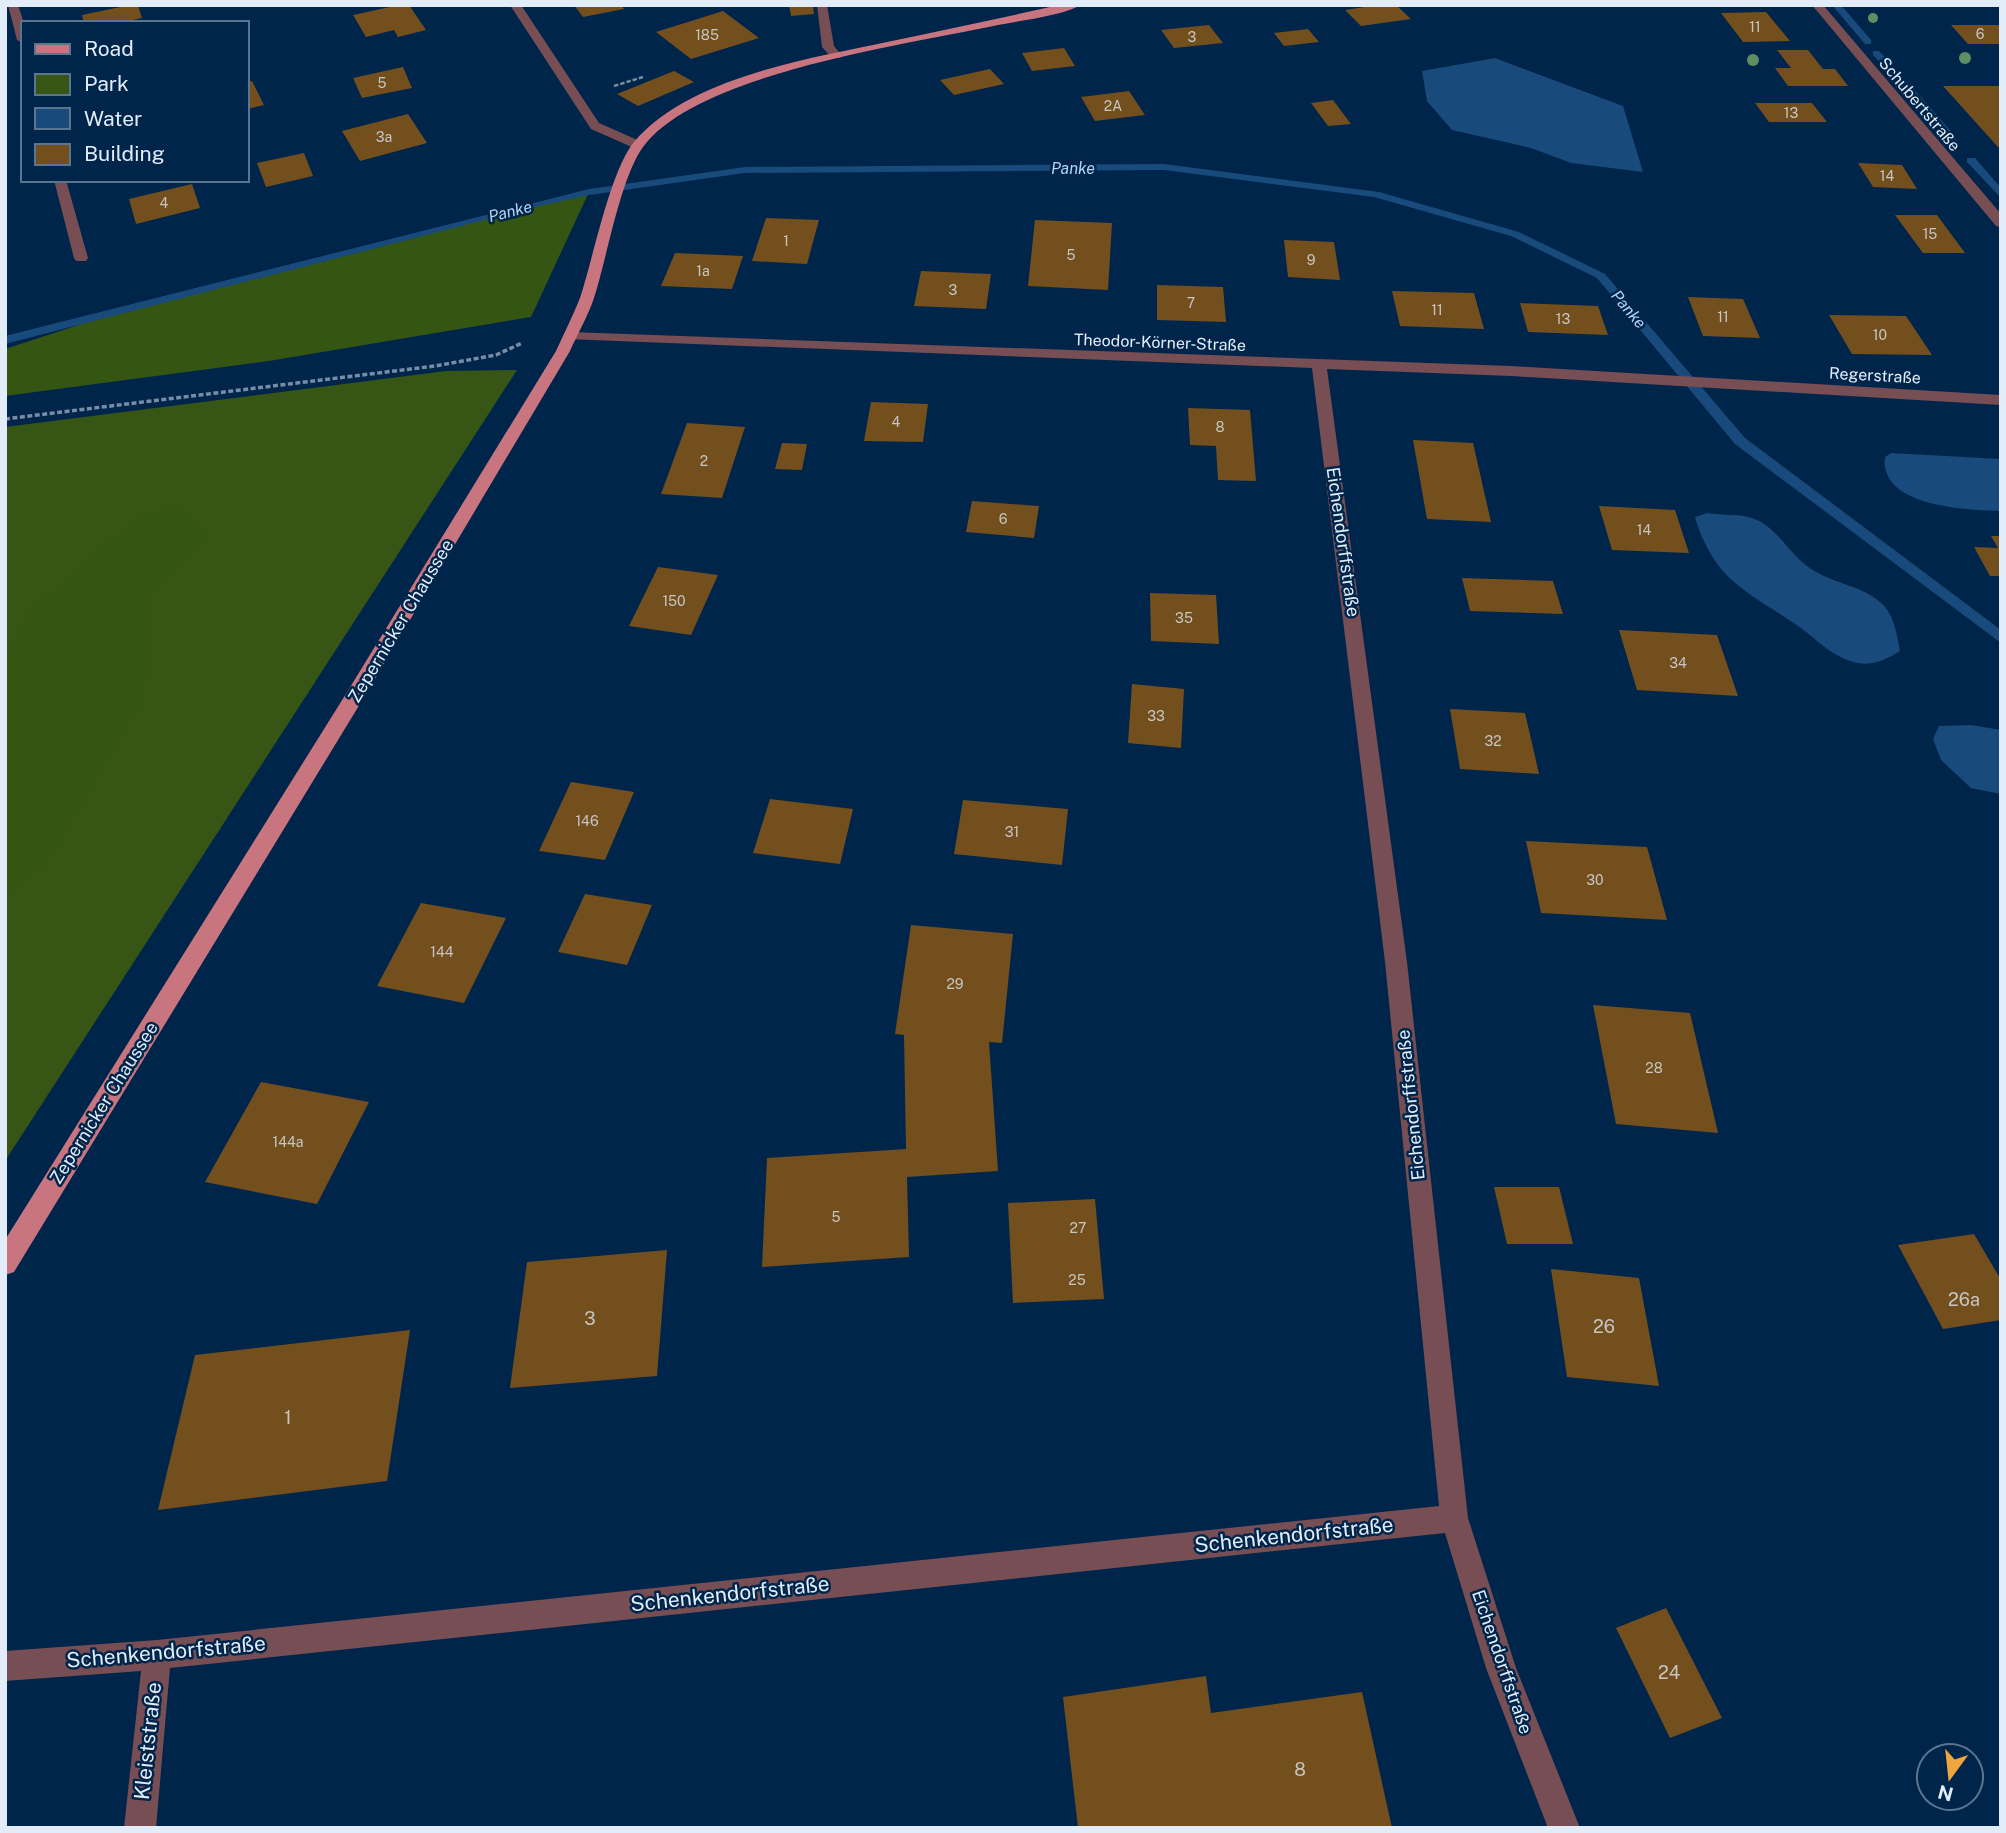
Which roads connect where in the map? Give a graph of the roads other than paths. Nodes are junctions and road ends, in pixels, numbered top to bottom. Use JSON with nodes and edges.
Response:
{"nodes":[{"id":1,"x":13,"y":5,"type":"edge"},
{"id":2,"x":514,"y":5,"type":"edge"},
{"id":3,"x":822,"y":5,"type":"edge"},
{"id":4,"x":1075,"y":5,"type":"edge"},
{"id":5,"x":1817,"y":5,"type":"edge"},
{"id":6,"x":21,"y":33,"type":"edge"},
{"id":7,"x":836,"y":57,"type":"junction"},
{"id":8,"x":638,"y":145,"type":"junction"},
{"id":9,"x":61,"y":182,"type":"edge"},
{"id":10,"x":2001,"y":223,"type":"edge"},
{"id":11,"x":80,"y":258,"type":"dead end"},
{"id":12,"x":571,"y":336,"type":"junction"},
{"id":13,"x":1320,"y":366,"type":"junction"},
{"id":14,"x":1747,"y":385,"type":"joint"},
{"id":15,"x":2001,"y":400,"type":"edge"},
{"id":16,"x":5,"y":1263,"type":"edge"},
{"id":17,"x":1454,"y":1518,"type":"junction"},
{"id":18,"x":157,"y":1655,"type":"junction"},
{"id":19,"x":5,"y":1666,"type":"edge"},
{"id":20,"x":140,"y":1828,"type":"edge"},
{"id":21,"x":1564,"y":1828,"type":"edge"}],
"edges":[{"from":1,"to":6,"type":"street"},
{"from":2,"to":8,"type":"street"},
{"from":3,"to":7,"type":"street"},
{"from":4,"to":7,"type":"main road","name":"Zepernicker Chaussee"},
{"from":5,"to":10,"type":"street","name":"Schubertstraße"},
{"from":7,"to":8,"type":"main road","name":"Zepernicker Chaussee"},
{"from":8,"to":12,"type":"main road","name":"Zepernicker Chaussee"},
{"from":9,"to":11,"type":"street"},
{"from":12,"to":13,"type":"street","name":"Theodor-Körner-Straße"},
{"from":12,"to":16,"type":"main road","name":"Zepernicker Chaussee"},
{"from":13,"to":14,"type":"street","name":"Theodor-Körner-Straße"},
{"from":13,"to":17,"type":"street","name":"Eichendorffstraße"},
{"from":14,"to":15,"type":"street","name":"Regerstraße"},
{"from":17,"to":18,"type":"street","name":"Schenkendorfstraße"},
{"from":17,"to":21,"type":"street","name":"Eichendorffstraße"},
{"from":18,"to":19,"type":"street","name":"Schenkendorfstraße"},
{"from":18,"to":20,"type":"street","name":"Kleiststraße"}]}
